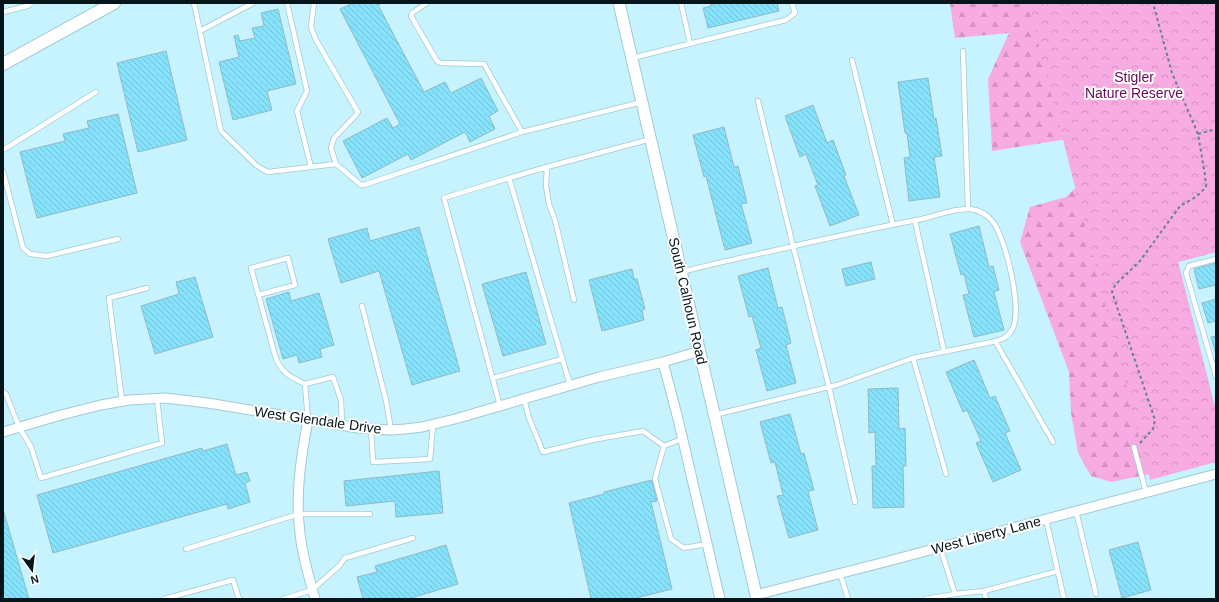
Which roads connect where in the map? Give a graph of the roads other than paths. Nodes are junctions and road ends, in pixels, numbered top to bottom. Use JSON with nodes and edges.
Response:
{"nodes":[{"id":1,"x":32,"y":3,"type":"edge"},
{"id":2,"x":114,"y":3,"type":"edge"},
{"id":3,"x":194,"y":3,"type":"edge"},
{"id":4,"x":253,"y":3,"type":"edge"},
{"id":5,"x":287,"y":3,"type":"edge"},
{"id":6,"x":314,"y":3,"type":"edge"},
{"id":7,"x":427,"y":3,"type":"edge"},
{"id":8,"x":619,"y":3,"type":"edge"},
{"id":9,"x":681,"y":3,"type":"edge"},
{"id":10,"x":792,"y":3,"type":"edge"},
{"id":11,"x":3,"y":12,"type":"edge"},
{"id":12,"x":200,"y":31,"type":"junction"},
{"id":13,"x":690,"y":43,"type":"junction"},
{"id":14,"x":963,"y":51,"type":"dead end"},
{"id":15,"x":632,"y":58,"type":"junction"},
{"id":16,"x":852,"y":60,"type":"dead end"},
{"id":17,"x":3,"y":64,"type":"edge"},
{"id":18,"x":96,"y":92,"type":"dead end"},
{"id":19,"x":758,"y":101,"type":"dead end"},
{"id":20,"x":642,"y":102,"type":"junction"},
{"id":21,"x":522,"y":132,"type":"junction"},
{"id":22,"x":651,"y":139,"type":"junction"},
{"id":23,"x":3,"y":150,"type":"edge"},
{"id":24,"x":336,"y":164,"type":"junction"},
{"id":25,"x":311,"y":167,"type":"junction"},
{"id":26,"x":547,"y":167,"type":"junction"},
{"id":27,"x":3,"y":171,"type":"edge"},
{"id":28,"x":509,"y":178,"type":"junction"},
{"id":29,"x":968,"y":209,"type":"junction"},
{"id":30,"x":915,"y":221,"type":"junction"},
{"id":31,"x":893,"y":225,"type":"junction"},
{"id":32,"x":118,"y":239,"type":"dead end"},
{"id":33,"x":793,"y":246,"type":"junction"},
{"id":34,"x":1216,"y":259,"type":"edge"},
{"id":35,"x":681,"y":272,"type":"junction"},
{"id":36,"x":147,"y":288,"type":"dead end"},
{"id":37,"x":258,"y":295,"type":"junction"},
{"id":38,"x":574,"y":300,"type":"dead end"},
{"id":39,"x":362,"y":306,"type":"dead end"},
{"id":40,"x":995,"y":342,"type":"junction"},
{"id":41,"x":700,"y":351,"type":"junction"},
{"id":42,"x":944,"y":351,"type":"junction"},
{"id":43,"x":913,"y":358,"type":"junction"},
{"id":44,"x":562,"y":359,"type":"junction"},
{"id":45,"x":662,"y":362,"type":"junction"},
{"id":46,"x":1214,"y":365,"type":"edge"},
{"id":47,"x":1216,"y":377,"type":"edge"},
{"id":48,"x":493,"y":378,"type":"junction"},
{"id":49,"x":305,"y":384,"type":"junction"},
{"id":50,"x":570,"y":385,"type":"junction"},
{"id":51,"x":829,"y":387,"type":"junction"},
{"id":52,"x":3,"y":392,"type":"edge"},
{"id":53,"x":157,"y":399,"type":"junction"},
{"id":54,"x":524,"y":399,"type":"junction"},
{"id":55,"x":122,"y":401,"type":"junction"},
{"id":56,"x":500,"y":406,"type":"junction"},
{"id":57,"x":714,"y":416,"type":"junction"},
{"id":58,"x":308,"y":420,"type":"junction"},
{"id":59,"x":342,"y":425,"type":"junction"},
{"id":60,"x":432,"y":425,"type":"junction"},
{"id":61,"x":19,"y":427,"type":"junction"},
{"id":62,"x":370,"y":429,"type":"junction"},
{"id":63,"x":391,"y":430,"type":"junction"},
{"id":64,"x":3,"y":432,"type":"edge"},
{"id":65,"x":682,"y":439,"type":"junction"},
{"id":66,"x":1052,"y":442,"type":"dead end"},
{"id":67,"x":664,"y":446,"type":"junction"},
{"id":68,"x":1134,"y":447,"type":"road end"},
{"id":69,"x":946,"y":474,"type":"dead end"},
{"id":70,"x":1216,"y":474,"type":"edge"},
{"id":71,"x":1146,"y":492,"type":"junction"},
{"id":72,"x":855,"y":502,"type":"dead end"},
{"id":73,"x":1076,"y":511,"type":"junction"},
{"id":74,"x":299,"y":514,"type":"junction"},
{"id":75,"x":370,"y":514,"type":"dead end"},
{"id":76,"x":1046,"y":519,"type":"junction"},
{"id":77,"x":413,"y":538,"type":"dead end"},
{"id":78,"x":707,"y":544,"type":"junction"},
{"id":79,"x":940,"y":547,"type":"junction"},
{"id":80,"x":186,"y":549,"type":"dead end"},
{"id":81,"x":1058,"y":571,"type":"junction"},
{"id":82,"x":840,"y":573,"type":"junction"},
{"id":83,"x":984,"y":591,"type":"junction"},
{"id":84,"x":955,"y":594,"type":"junction"},
{"id":85,"x":1096,"y":594,"type":"dead end"},
{"id":86,"x":314,"y":595,"type":"edge"},
{"id":87,"x":756,"y":597,"type":"edge"},
{"id":88,"x":164,"y":599,"type":"edge"},
{"id":89,"x":239,"y":599,"type":"edge"},
{"id":90,"x":284,"y":599,"type":"edge"},
{"id":91,"x":720,"y":599,"type":"edge"},
{"id":92,"x":848,"y":599,"type":"edge"},
{"id":93,"x":925,"y":599,"type":"edge"},
{"id":94,"x":986,"y":599,"type":"edge"},
{"id":95,"x":1064,"y":599,"type":"edge"}],
"edges":[{"from":1,"to":11,"type":"lane"},
{"from":2,"to":17,"type":"main road"},
{"from":3,"to":12,"type":"lane"},
{"from":4,"to":12,"type":"lane"},
{"from":5,"to":25,"type":"lane"},
{"from":6,"to":24,"type":"lane"},
{"from":7,"to":21,"type":"lane"},
{"from":8,"to":15,"type":"street","name":"South Calhoun Road"},
{"from":9,"to":13,"type":"lane"},
{"from":10,"to":13,"type":"lane"},
{"from":12,"to":25,"type":"lane"},
{"from":13,"to":15,"type":"lane"},
{"from":14,"to":29,"type":"lane"},
{"from":15,"to":20,"type":"street","name":"South Calhoun Road"},
{"from":16,"to":31,"type":"lane"},
{"from":18,"to":23,"type":"lane"},
{"from":19,"to":33,"type":"lane"},
{"from":20,"to":21,"type":"lane"},
{"from":20,"to":22,"type":"street","name":"South Calhoun Road"},
{"from":21,"to":24,"type":"lane"},
{"from":22,"to":26,"type":"lane"},
{"from":22,"to":35,"type":"street","name":"South Calhoun Road"},
{"from":24,"to":25,"type":"lane"},
{"from":26,"to":28,"type":"lane"},
{"from":26,"to":38,"type":"lane"},
{"from":27,"to":32,"type":"lane"},
{"from":28,"to":44,"type":"lane"},
{"from":28,"to":48,"type":"lane"},
{"from":29,"to":30,"type":"lane"},
{"from":29,"to":40,"type":"lane"},
{"from":30,"to":31,"type":"lane"},
{"from":30,"to":42,"type":"lane"},
{"from":31,"to":33,"type":"lane"},
{"from":33,"to":35,"type":"lane"},
{"from":33,"to":51,"type":"lane"},
{"from":34,"to":46,"type":"lane"},
{"from":35,"to":41,"type":"street","name":"South Calhoun Road"},
{"from":36,"to":55,"type":"lane"},
{"from":37,"to":37,"type":"lane"},
{"from":37,"to":49,"type":"lane"},
{"from":39,"to":63,"type":"lane"},
{"from":40,"to":42,"type":"lane"},
{"from":40,"to":66,"type":"lane"},
{"from":41,"to":45,"type":"street","name":"West Glendale Drive"},
{"from":41,"to":57,"type":"street","name":"South Calhoun Road"},
{"from":42,"to":43,"type":"lane"},
{"from":43,"to":51,"type":"lane"},
{"from":43,"to":69,"type":"lane"},
{"from":44,"to":48,"type":"lane"},
{"from":44,"to":50,"type":"lane"},
{"from":45,"to":50,"type":"street","name":"West Glendale Drive"},
{"from":45,"to":65,"type":"street"},
{"from":46,"to":47,"type":"lane"},
{"from":48,"to":56,"type":"lane"},
{"from":49,"to":58,"type":"lane"},
{"from":49,"to":59,"type":"lane"},
{"from":50,"to":54,"type":"street","name":"West Glendale Drive"},
{"from":51,"to":57,"type":"lane"},
{"from":51,"to":72,"type":"lane"},
{"from":52,"to":61,"type":"lane"},
{"from":53,"to":55,"type":"street","name":"West Glendale Drive"},
{"from":53,"to":58,"type":"street","name":"West Glendale Drive"},
{"from":53,"to":61,"type":"lane"},
{"from":54,"to":56,"type":"street","name":"West Glendale Drive"},
{"from":54,"to":67,"type":"lane"},
{"from":55,"to":61,"type":"street","name":"West Glendale Drive"},
{"from":56,"to":60,"type":"street","name":"West Glendale Drive"},
{"from":57,"to":87,"type":"street","name":"South Calhoun Road"},
{"from":58,"to":59,"type":"street","name":"West Glendale Drive"},
{"from":58,"to":74,"type":"street"},
{"from":59,"to":62,"type":"street","name":"West Glendale Drive"},
{"from":60,"to":62,"type":"lane"},
{"from":60,"to":63,"type":"street","name":"West Glendale Drive"},
{"from":61,"to":64,"type":"street","name":"West Glendale Drive"},
{"from":62,"to":63,"type":"street","name":"West Glendale Drive"},
{"from":65,"to":67,"type":"lane"},
{"from":65,"to":78,"type":"street"},
{"from":67,"to":78,"type":"lane"},
{"from":68,"to":71,"type":"lane"},
{"from":70,"to":71,"type":"street","name":"West Liberty Lane"},
{"from":71,"to":73,"type":"street","name":"West Liberty Lane"},
{"from":73,"to":76,"type":"street","name":"West Liberty Lane"},
{"from":73,"to":85,"type":"lane"},
{"from":74,"to":75,"type":"lane"},
{"from":74,"to":80,"type":"lane"},
{"from":74,"to":86,"type":"street"},
{"from":76,"to":79,"type":"street","name":"West Liberty Lane"},
{"from":76,"to":81,"type":"lane"},
{"from":77,"to":86,"type":"lane"},
{"from":78,"to":91,"type":"street"},
{"from":79,"to":82,"type":"street","name":"West Liberty Lane"},
{"from":79,"to":84,"type":"lane"},
{"from":81,"to":83,"type":"lane"},
{"from":81,"to":95,"type":"lane"},
{"from":82,"to":87,"type":"street","name":"West Liberty Lane"},
{"from":82,"to":92,"type":"lane"},
{"from":83,"to":84,"type":"lane"},
{"from":83,"to":94,"type":"lane"},
{"from":84,"to":93,"type":"lane"},
{"from":86,"to":90,"type":"lane"},
{"from":88,"to":89,"type":"lane"}]}
